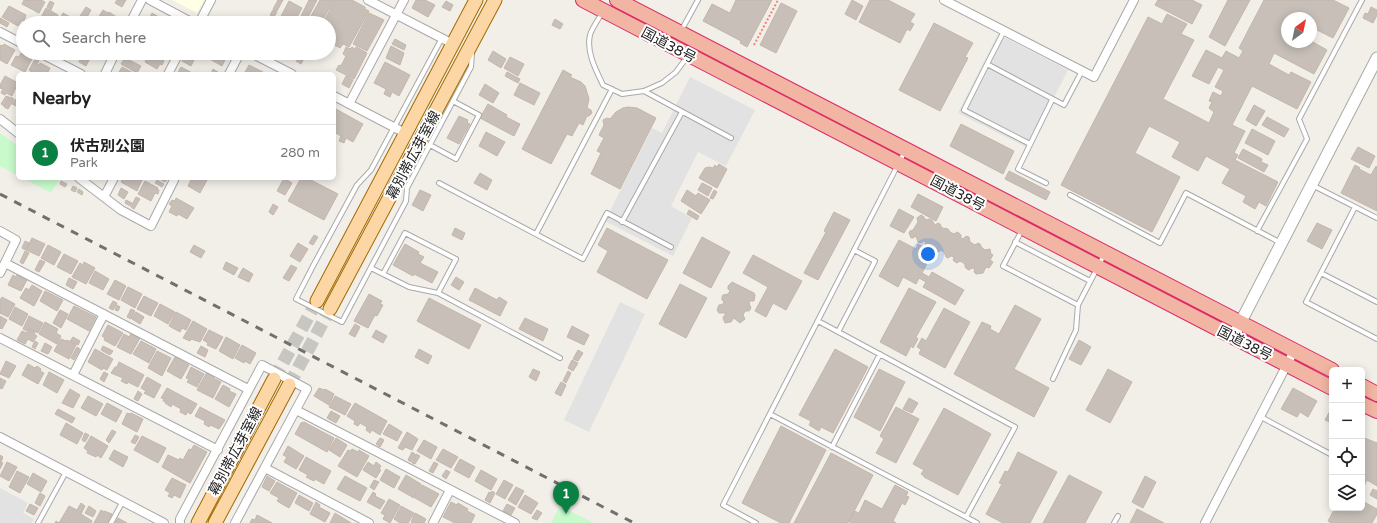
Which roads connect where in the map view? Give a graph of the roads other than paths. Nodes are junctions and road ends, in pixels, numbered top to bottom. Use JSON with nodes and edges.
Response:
{"nodes":[{"id":1,"x":142,"y":0,"type":"edge"},
{"id":2,"x":150,"y":0,"type":"edge"},
{"id":3,"x":211,"y":0,"type":"edge"},
{"id":4,"x":368,"y":0,"type":"edge"},
{"id":5,"x":404,"y":0,"type":"edge"},
{"id":6,"x":476,"y":0,"type":"edge"},
{"id":7,"x":495,"y":0,"type":"edge"},
{"id":8,"x":583,"y":0,"type":"edge"},
{"id":9,"x":617,"y":0,"type":"edge"},
{"id":10,"x":698,"y":0,"type":"edge"},
{"id":11,"x":944,"y":0,"type":"edge"},
{"id":12,"x":1134,"y":0,"type":"edge"},
{"id":13,"x":1362,"y":0,"type":"edge"},
{"id":14,"x":603,"y":10,"type":"junction"},
{"id":15,"x":396,"y":14,"type":"junction"},
{"id":16,"x":134,"y":16,"type":"edge"},
{"id":17,"x":180,"y":16,"type":"edge"},
{"id":18,"x":203,"y":16,"type":"edge"},
{"id":19,"x":1005,"y":31,"type":"junction"},
{"id":20,"x":0,"y":32,"type":"edge"},
{"id":21,"x":680,"y":33,"type":"junction"},
{"id":22,"x":16,"y":40,"type":"edge"},
{"id":23,"x":448,"y":41,"type":"junction"},
{"id":24,"x":473,"y":41,"type":"junction"},
{"id":25,"x":688,"y":55,"type":"junction"},
{"id":26,"x":1377,"y":58,"type":"edge"},
{"id":27,"x":53,"y":60,"type":"edge"},
{"id":28,"x":112,"y":60,"type":"edge"},
{"id":29,"x":175,"y":60,"type":"edge"},
{"id":30,"x":236,"y":60,"type":"edge"},
{"id":31,"x":265,"y":60,"type":"edge"},
{"id":32,"x":987,"y":64,"type":"junction"},
{"id":33,"x":1082,"y":71,"type":"junction"},
{"id":34,"x":76,"y":72,"type":"edge"},
{"id":35,"x":106,"y":72,"type":"edge"},
{"id":36,"x":169,"y":72,"type":"edge"},
{"id":37,"x":230,"y":72,"type":"edge"},
{"id":38,"x":288,"y":72,"type":"edge"},
{"id":39,"x":612,"y":89,"type":"junction"},
{"id":40,"x":644,"y":91,"type":"junction"},
{"id":41,"x":336,"y":97,"type":"edge"},
{"id":42,"x":1052,"y":100,"type":"junction"},
{"id":43,"x":453,"y":101,"type":"junction"},
{"id":44,"x":349,"y":104,"type":"junction"},
{"id":45,"x":682,"y":112,"type":"junction"},
{"id":46,"x":0,"y":119,"type":"edge"},
{"id":47,"x":400,"y":130,"type":"junction"},
{"id":48,"x":16,"y":131,"type":"edge"},
{"id":49,"x":731,"y":138,"type":"dead end"},
{"id":50,"x":1030,"y":144,"type":"junction"},
{"id":51,"x":430,"y":146,"type":"junction"},
{"id":52,"x":906,"y":150,"type":"junction"},
{"id":53,"x":899,"y":163,"type":"junction"},
{"id":54,"x":82,"y":180,"type":"edge"},
{"id":55,"x":113,"y":180,"type":"edge"},
{"id":56,"x":174,"y":180,"type":"edge"},
{"id":57,"x":439,"y":183,"type":"dead end"},
{"id":58,"x":1046,"y":183,"type":"dead end"},
{"id":59,"x":1312,"y":185,"type":"junction"},
{"id":60,"x":1070,"y":196,"type":"dead end"},
{"id":61,"x":104,"y":197,"type":"junction"},
{"id":62,"x":1355,"y":207,"type":"junction"},
{"id":63,"x":1377,"y":218,"type":"edge"},
{"id":64,"x":622,"y":222,"type":"junction"},
{"id":65,"x":1023,"y":228,"type":"junction"},
{"id":66,"x":1257,"y":230,"type":"junction"},
{"id":67,"x":0,"y":231,"type":"edge"},
{"id":68,"x":536,"y":234,"type":"junction"},
{"id":69,"x":1015,"y":242,"type":"junction"},
{"id":70,"x":1281,"y":243,"type":"junction"},
{"id":71,"x":671,"y":248,"type":"dead end"},
{"id":72,"x":854,"y":250,"type":"junction"},
{"id":73,"x":1105,"y":253,"type":"junction"},
{"id":74,"x":5,"y":263,"type":"junction"},
{"id":75,"x":1098,"y":266,"type":"junction"},
{"id":76,"x":371,"y":268,"type":"junction"},
{"id":77,"x":1321,"y":272,"type":"junction"},
{"id":78,"x":0,"y":273,"type":"edge"},
{"id":79,"x":383,"y":274,"type":"junction"},
{"id":80,"x":1090,"y":281,"type":"junction"},
{"id":81,"x":438,"y":293,"type":"junction"},
{"id":82,"x":317,"y":301,"type":"tunnel mouth"},
{"id":83,"x":1377,"y":302,"type":"edge"},
{"id":84,"x":1078,"y":305,"type":"junction"},
{"id":85,"x":330,"y":310,"type":"tunnel mouth"},
{"id":86,"x":104,"y":314,"type":"junction"},
{"id":87,"x":818,"y":321,"type":"junction"},
{"id":88,"x":1240,"y":323,"type":"junction"},
{"id":89,"x":838,"y":332,"type":"junction"},
{"id":90,"x":1233,"y":337,"type":"junction"},
{"id":91,"x":0,"y":338,"type":"edge"},
{"id":92,"x":1377,"y":339,"type":"edge"},
{"id":93,"x":1294,"y":351,"type":"junction"},
{"id":94,"x":880,"y":354,"type":"junction"},
{"id":95,"x":560,"y":358,"type":"dead end"},
{"id":96,"x":1287,"y":365,"type":"junction"},
{"id":97,"x":1329,"y":368,"type":"edge"},
{"id":98,"x":73,"y":375,"type":"junction"},
{"id":99,"x":274,"y":378,"type":"tunnel mouth"},
{"id":100,"x":1053,"y":378,"type":"dead end"},
{"id":101,"x":289,"y":385,"type":"tunnel mouth"},
{"id":102,"x":1329,"y":386,"type":"edge"},
{"id":103,"x":1365,"y":388,"type":"edge"},
{"id":104,"x":248,"y":389,"type":"junction"},
{"id":105,"x":1377,"y":394,"type":"edge"},
{"id":106,"x":1365,"y":405,"type":"edge"},
{"id":107,"x":296,"y":410,"type":"junction"},
{"id":108,"x":1377,"y":411,"type":"edge"},
{"id":109,"x":770,"y":414,"type":"junction"},
{"id":110,"x":1260,"y":416,"type":"junction"},
{"id":111,"x":0,"y":437,"type":"edge"},
{"id":112,"x":832,"y":447,"type":"junction"},
{"id":113,"x":218,"y":450,"type":"junction"},
{"id":114,"x":1329,"y":453,"type":"edge"},
{"id":115,"x":265,"y":468,"type":"junction"},
{"id":116,"x":66,"y":472,"type":"junction"},
{"id":117,"x":450,"y":490,"type":"junction"},
{"id":118,"x":123,"y":501,"type":"junction"},
{"id":119,"x":1118,"y":516,"type":"dead end"},
{"id":120,"x":966,"y":518,"type":"junction"},
{"id":121,"x":970,"y":521,"type":"edge"},
{"id":122,"x":38,"y":523,"type":"edge"},
{"id":123,"x":111,"y":523,"type":"edge"},
{"id":124,"x":164,"y":523,"type":"edge"},
{"id":125,"x":180,"y":523,"type":"edge"},
{"id":126,"x":198,"y":523,"type":"edge"},
{"id":127,"x":215,"y":523,"type":"edge"},
{"id":128,"x":235,"y":523,"type":"edge"},
{"id":129,"x":370,"y":523,"type":"edge"},
{"id":130,"x":433,"y":523,"type":"edge"},
{"id":131,"x":515,"y":523,"type":"edge"},
{"id":132,"x":756,"y":523,"type":"edge"},
{"id":133,"x":977,"y":523,"type":"edge"},
{"id":134,"x":1114,"y":523,"type":"edge"},
{"id":135,"x":1205,"y":523,"type":"edge"}],
"edges":[{"from":1,"to":16,"type":"street"},
{"from":2,"to":17,"type":"street"},
{"from":3,"to":18,"type":"street"},
{"from":4,"to":15,"type":"street"},
{"from":5,"to":15,"type":"street"},
{"from":6,"to":23,"type":"main road","name":"幕別帯広芽室線"},
{"from":7,"to":24,"type":"main road","name":"幕別帯広芽室線"},
{"from":8,"to":14,"type":"highway","name":"国道38号"},
{"from":9,"to":21,"type":"highway","name":"国道38号"},
{"from":10,"to":21,"type":"lane"},
{"from":11,"to":19,"type":"street"},
{"from":12,"to":33,"type":"street"},
{"from":13,"to":66,"type":"lane"},
{"from":14,"to":25,"type":"highway","name":"国道38号"},
{"from":14,"to":39,"type":"lane"},
{"from":15,"to":23,"type":"street"},
{"from":15,"to":44,"type":"street"},
{"from":19,"to":32,"type":"lane"},
{"from":19,"to":33,"type":"street"},
{"from":20,"to":22,"type":"street"},
{"from":21,"to":52,"type":"highway","name":"国道38号"},
{"from":23,"to":47,"type":"main road","name":"幕別帯広芽室線"},
{"from":24,"to":43,"type":"lane"},
{"from":24,"to":85,"type":"main road","name":"幕別帯広芽室線"},
{"from":25,"to":40,"type":"lane"},
{"from":25,"to":53,"type":"highway","name":"国道38号"},
{"from":26,"to":59,"type":"street"},
{"from":27,"to":34,"type":"street"},
{"from":28,"to":35,"type":"street"},
{"from":29,"to":36,"type":"street"},
{"from":30,"to":37,"type":"street"},
{"from":31,"to":38,"type":"street"},
{"from":32,"to":42,"type":"lane"},
{"from":32,"to":50,"type":"lane"},
{"from":33,"to":42,"type":"lane"},
{"from":39,"to":40,"type":"lane"},
{"from":39,"to":68,"type":"lane"},
{"from":40,"to":45,"type":"lane"},
{"from":41,"to":44,"type":"street"},
{"from":42,"to":50,"type":"lane"},
{"from":43,"to":51,"type":"lane"},
{"from":43,"to":51,"type":"lane"},
{"from":44,"to":47,"type":"street"},
{"from":45,"to":49,"type":"lane"},
{"from":45,"to":64,"type":"lane"},
{"from":46,"to":48,"type":"street"},
{"from":47,"to":76,"type":"lane"},
{"from":47,"to":82,"type":"main road","name":"幕別帯広芽室線"},
{"from":50,"to":58,"type":"lane"},
{"from":51,"to":76,"type":"lane"},
{"from":52,"to":53,"type":"lane"},
{"from":52,"to":73,"type":"highway","name":"国道38号"},
{"from":53,"to":65,"type":"highway","name":"国道38号"},
{"from":53,"to":72,"type":"lane"},
{"from":54,"to":61,"type":"street"},
{"from":55,"to":61,"type":"street"},
{"from":56,"to":61,"type":"street"},
{"from":57,"to":68,"type":"lane"},
{"from":59,"to":62,"type":"lane"},
{"from":59,"to":70,"type":"street"},
{"from":60,"to":66,"type":"lane"},
{"from":62,"to":63,"type":"lane"},
{"from":62,"to":77,"type":"lane"},
{"from":64,"to":68,"type":"lane"},
{"from":64,"to":71,"type":"lane"},
{"from":65,"to":69,"type":"lane"},
{"from":65,"to":75,"type":"highway","name":"国道38号"},
{"from":66,"to":70,"type":"lane"},
{"from":67,"to":74,"type":"street"},
{"from":69,"to":80,"type":"lane"},
{"from":69,"to":84,"type":"lane"},
{"from":70,"to":88,"type":"street"},
{"from":72,"to":87,"type":"lane"},
{"from":72,"to":89,"type":"lane"},
{"from":73,"to":75,"type":"lane"},
{"from":73,"to":88,"type":"highway","name":"国道38号"},
{"from":74,"to":78,"type":"street"},
{"from":74,"to":86,"type":"street"},
{"from":75,"to":80,"type":"lane"},
{"from":75,"to":90,"type":"highway","name":"国道38号"},
{"from":76,"to":79,"type":"lane"},
{"from":77,"to":83,"type":"lane"},
{"from":77,"to":92,"type":"lane"},
{"from":79,"to":81,"type":"lane"},
{"from":79,"to":81,"type":"lane"},
{"from":80,"to":84,"type":"lane"},
{"from":81,"to":95,"type":"lane"},
{"from":84,"to":100,"type":"lane"},
{"from":86,"to":98,"type":"street"},
{"from":86,"to":104,"type":"street"},
{"from":87,"to":89,"type":"lane"},
{"from":87,"to":109,"type":"lane"},
{"from":88,"to":90,"type":"street"},
{"from":88,"to":93,"type":"highway","name":"国道38号"},
{"from":89,"to":94,"type":"lane"},
{"from":90,"to":96,"type":"highway","name":"国道38号"},
{"from":91,"to":98,"type":"street"},
{"from":93,"to":96,"type":"street"},
{"from":93,"to":97,"type":"highway","name":"国道38号"},
{"from":94,"to":112,"type":"lane"},
{"from":94,"to":120,"type":"lane"},
{"from":96,"to":102,"type":"highway","name":"国道38号"},
{"from":96,"to":110,"type":"street"},
{"from":98,"to":113,"type":"street"},
{"from":99,"to":126,"type":"main road","name":"幕別帯広芽室線"},
{"from":101,"to":127,"type":"main road","name":"幕別帯広芽室線"},
{"from":103,"to":105,"type":"highway"},
{"from":104,"to":107,"type":"street"},
{"from":104,"to":113,"type":"street"},
{"from":106,"to":108,"type":"highway"},
{"from":107,"to":115,"type":"street"},
{"from":107,"to":117,"type":"street"},
{"from":109,"to":112,"type":"lane"},
{"from":109,"to":132,"type":"lane"},
{"from":110,"to":114,"type":"lane"},
{"from":110,"to":135,"type":"street"},
{"from":111,"to":116,"type":"street"},
{"from":112,"to":120,"type":"lane"},
{"from":113,"to":125,"type":"street"},
{"from":115,"to":128,"type":"street"},
{"from":115,"to":129,"type":"street"},
{"from":116,"to":118,"type":"street"},
{"from":116,"to":122,"type":"lane"},
{"from":117,"to":130,"type":"street"},
{"from":117,"to":131,"type":"street"},
{"from":118,"to":123,"type":"lane"},
{"from":118,"to":124,"type":"street"},
{"from":119,"to":134,"type":"lane"},
{"from":120,"to":121,"type":"lane"},
{"from":121,"to":133,"type":"lane"}]}
